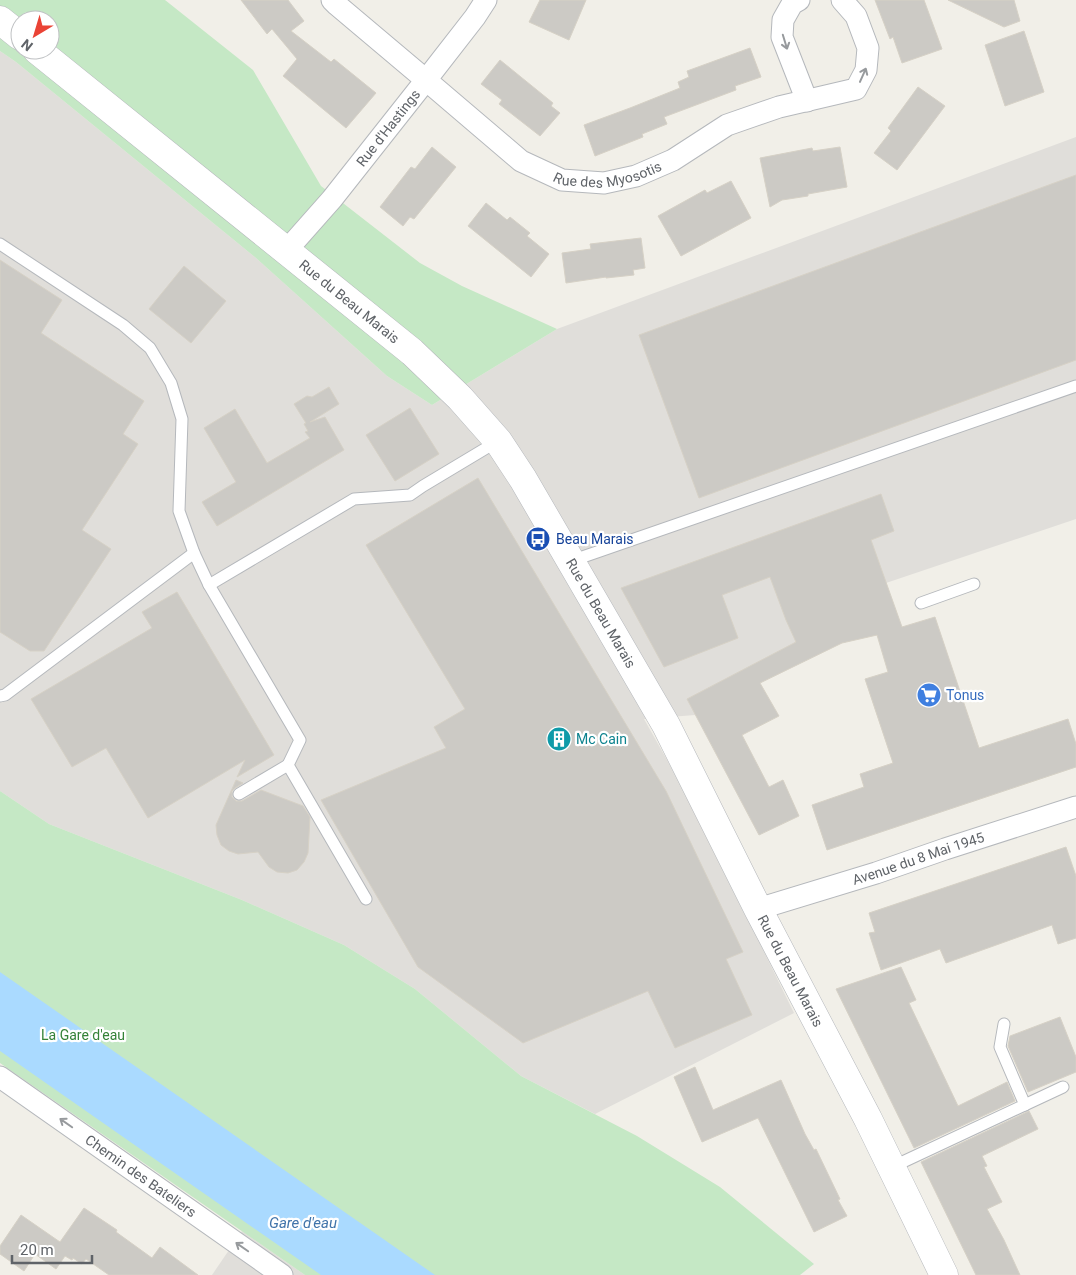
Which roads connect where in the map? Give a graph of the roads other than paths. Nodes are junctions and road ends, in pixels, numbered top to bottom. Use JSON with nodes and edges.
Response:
{"nodes":[{"id":1,"x":332,"y":0,"type":"edge"},
{"id":2,"x":486,"y":0,"type":"edge"},
{"id":3,"x":799,"y":0,"type":"edge"},
{"id":4,"x":842,"y":0,"type":"edge"},
{"id":5,"x":0,"y":20,"type":"edge"},
{"id":6,"x":10,"y":28,"type":"edge"},
{"id":7,"x":49,"y":60,"type":"edge"},
{"id":8,"x":426,"y":80,"type":"junction"},
{"id":9,"x":807,"y":101,"type":"junction"},
{"id":10,"x":0,"y":244,"type":"edge"},
{"id":11,"x":286,"y":251,"type":"junction"},
{"id":12,"x":1076,"y":386,"type":"edge"},
{"id":13,"x":498,"y":441,"type":"junction"},
{"id":14,"x":194,"y":553,"type":"junction"},
{"id":15,"x":571,"y":561,"type":"junction"},
{"id":16,"x":974,"y":584,"type":"dead end"},
{"id":17,"x":209,"y":585,"type":"junction"},
{"id":18,"x":920,"y":603,"type":"dead end"},
{"id":19,"x":0,"y":696,"type":"edge"},
{"id":20,"x":288,"y":765,"type":"junction"},
{"id":21,"x":239,"y":794,"type":"dead end"},
{"id":22,"x":1076,"y":807,"type":"edge"},
{"id":23,"x":366,"y":900,"type":"dead end"},
{"id":24,"x":758,"y":909,"type":"junction"},
{"id":25,"x":1004,"y":1024,"type":"dead end"},
{"id":26,"x":0,"y":1077,"type":"edge"},
{"id":27,"x":1063,"y":1087,"type":"dead end"},
{"id":28,"x":1025,"y":1105,"type":"junction"},
{"id":29,"x":892,"y":1167,"type":"junction"},
{"id":30,"x":282,"y":1275,"type":"edge"},
{"id":31,"x":944,"y":1275,"type":"edge"}],
"edges":[{"from":1,"to":8,"type":"street","name":"Rue des Myosotis"},
{"from":2,"to":8,"type":"street","name":"Rue d'Hastings"},
{"from":3,"to":9,"type":"street","one_way":true},
{"from":9,"to":4,"type":"street","name":"Rue des Myosotis","one_way":true},
{"from":5,"to":6,"type":"street"},
{"from":7,"to":11,"type":"street","name":"Rue du Beau Marais"},
{"from":8,"to":9,"type":"street","name":"Rue des Myosotis"},
{"from":8,"to":11,"type":"street","name":"Rue d'Hastings"},
{"from":10,"to":14,"type":"lane"},
{"from":11,"to":13,"type":"street","name":"Rue du Beau Marais"},
{"from":12,"to":15,"type":"lane"},
{"from":13,"to":15,"type":"street","name":"Rue du Beau Marais"},
{"from":13,"to":17,"type":"lane"},
{"from":14,"to":17,"type":"lane"},
{"from":14,"to":19,"type":"lane"},
{"from":15,"to":24,"type":"street","name":"Rue du Beau Marais"},
{"from":16,"to":18,"type":"lane"},
{"from":17,"to":20,"type":"lane"},
{"from":20,"to":21,"type":"lane"},
{"from":20,"to":23,"type":"lane"},
{"from":22,"to":24,"type":"street","name":"Avenue du 8 Mai 1945"},
{"from":24,"to":29,"type":"street","name":"Rue du Beau Marais"},
{"from":25,"to":28,"type":"lane"},
{"from":30,"to":26,"type":"street","name":"Chemin des Bateliers","one_way":true},
{"from":27,"to":28,"type":"lane"},
{"from":28,"to":29,"type":"lane"},
{"from":29,"to":31,"type":"street","name":"Rue du Beau Marais"}]}
